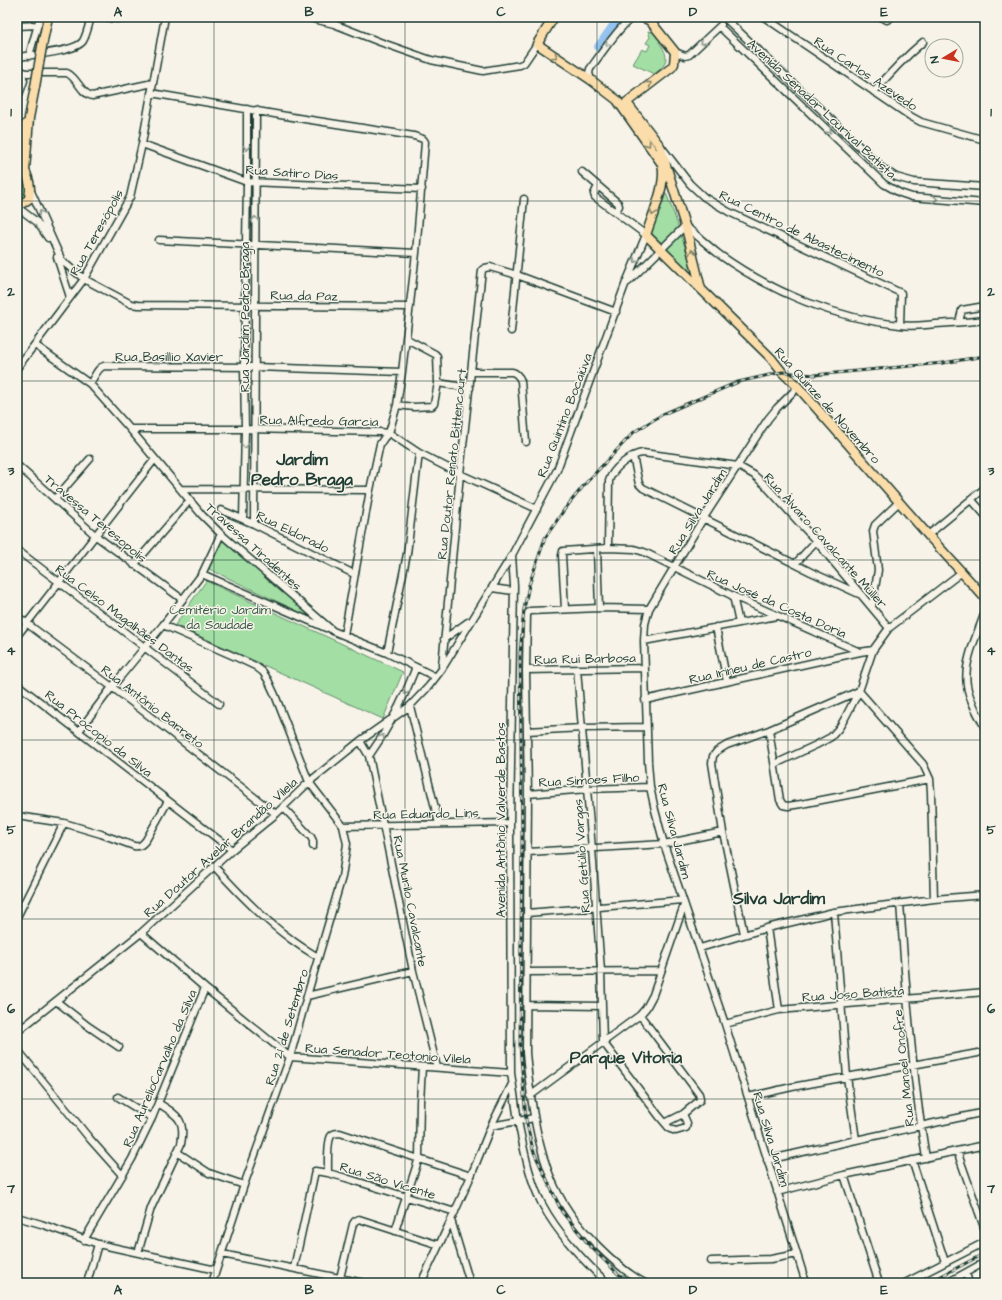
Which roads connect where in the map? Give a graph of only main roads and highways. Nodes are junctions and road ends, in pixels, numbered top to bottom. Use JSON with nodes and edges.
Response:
{"nodes":[{"id":1,"x":48,"y":17,"type":"edge"},
{"id":2,"x":554,"y":17,"type":"edge"},
{"id":3,"x":650,"y":20,"type":"edge"},
{"id":4,"x":616,"y":100,"type":"junction"},
{"id":5,"x":627,"y":102,"type":"junction"},
{"id":6,"x":30,"y":118,"type":"junction"},
{"id":7,"x":17,"y":143,"type":"edge"},
{"id":8,"x":17,"y":161,"type":"edge"},
{"id":9,"x":664,"y":163,"type":"junction"},
{"id":10,"x":25,"y":171,"type":"junction"},
{"id":11,"x":659,"y":193,"type":"junction"},
{"id":12,"x":17,"y":204,"type":"edge"},
{"id":13,"x":678,"y":204,"type":"junction"},
{"id":14,"x":646,"y":235,"type":"joint"},
{"id":15,"x":701,"y":290,"type":"junction"},
{"id":16,"x":985,"y":598,"type":"edge"}],
"edges":[{"from":1,"to":6,"type":"main road","bridge":true},
{"from":2,"to":4,"type":"main road","one_way":true},
{"from":5,"to":3,"type":"main road","one_way":true},
{"from":4,"to":5,"type":"main road"},
{"from":4,"to":9,"type":"main road","one_way":true},
{"from":5,"to":9,"type":"main road"},
{"from":6,"to":7,"type":"main road"},
{"from":6,"to":10,"type":"main road"},
{"from":8,"to":10,"type":"main road"},
{"from":9,"to":11,"type":"main road","name":"Rua Quintino Bocaiúva"},
{"from":9,"to":13,"type":"main road"},
{"from":10,"to":12,"type":"main road"},
{"from":11,"to":13,"type":"main road"},
{"from":11,"to":14,"type":"main road","name":"Rua Quintino Bocaiúva","one_way":true},
{"from":15,"to":13,"type":"main road","one_way":true},
{"from":14,"to":15,"type":"main road","name":"Rua Quinze de Novembro"},
{"from":15,"to":16,"type":"main road","name":"Rua Quinze de Novembro"}]}
